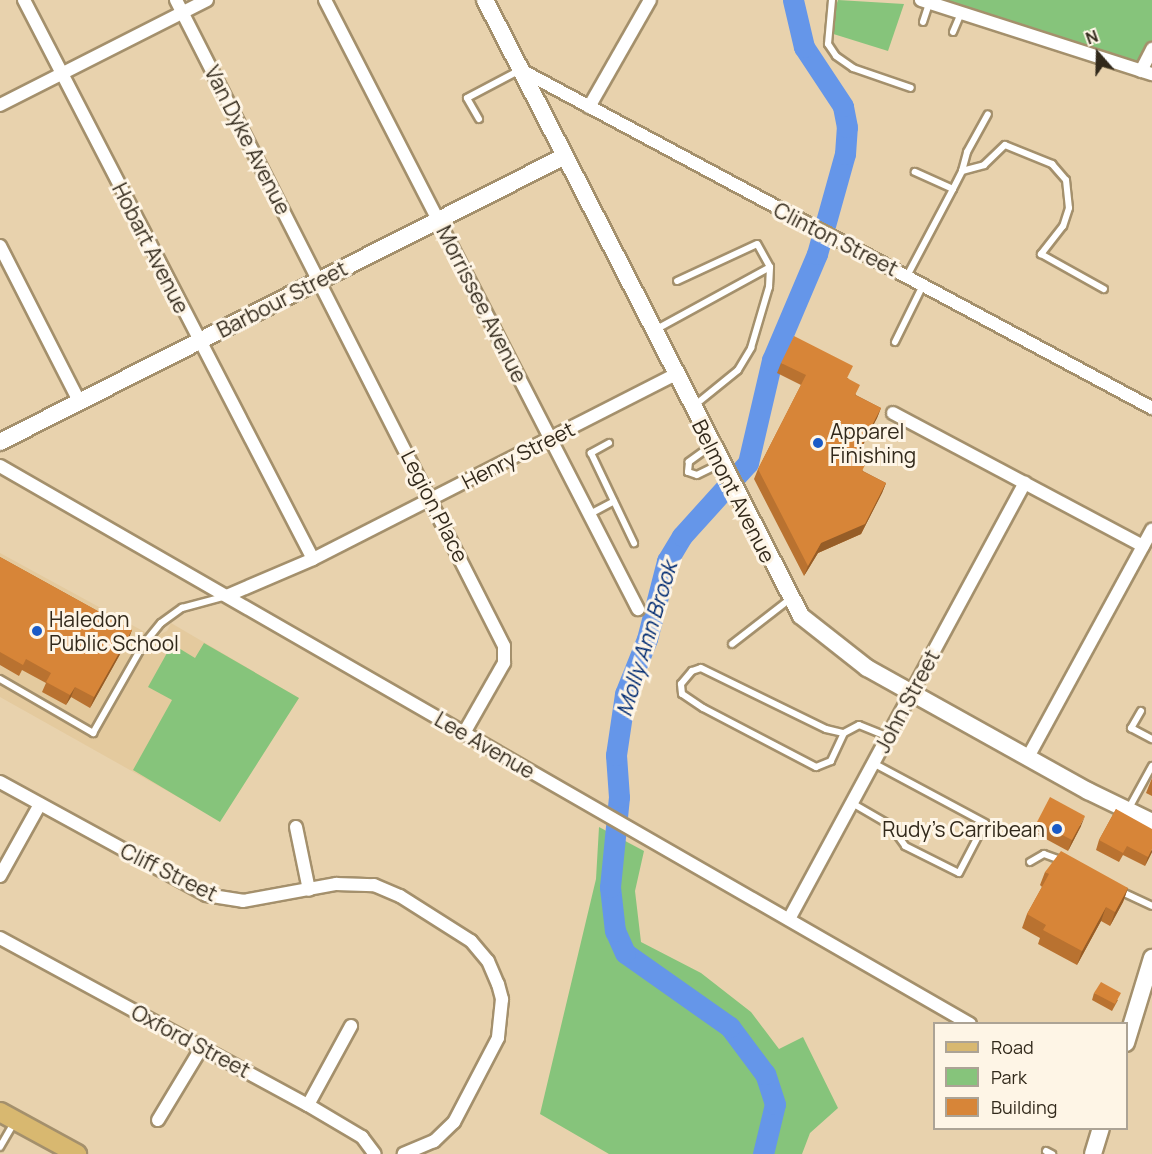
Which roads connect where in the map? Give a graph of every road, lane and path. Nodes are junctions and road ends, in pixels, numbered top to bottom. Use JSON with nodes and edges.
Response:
{"nodes":[{"id":1,"x":24,"y":0,"type":"edge"},
{"id":2,"x":176,"y":0,"type":"edge"},
{"id":3,"x":207,"y":0,"type":"edge"},
{"id":4,"x":325,"y":0,"type":"edge"},
{"id":5,"x":485,"y":0,"type":"edge"},
{"id":6,"x":650,"y":0,"type":"edge"},
{"id":7,"x":832,"y":0,"type":"edge"},
{"id":8,"x":925,"y":1,"type":"edge"},
{"id":9,"x":183,"y":12,"type":"junction"},
{"id":10,"x":961,"y":13,"type":"junction"},
{"id":11,"x":923,"y":22,"type":"dead end"},
{"id":12,"x":953,"y":32,"type":"dead end"},
{"id":13,"x":1152,"y":50,"type":"edge"},
{"id":14,"x":520,"y":69,"type":"junction"},
{"id":15,"x":1146,"y":72,"type":"edge"},
{"id":16,"x":62,"y":73,"type":"junction"},
{"id":17,"x":912,"y":88,"type":"dead end"},
{"id":18,"x":0,"y":105,"type":"edge"},
{"id":19,"x":589,"y":107,"type":"junction"},
{"id":20,"x":988,"y":114,"type":"dead end"},
{"id":21,"x":478,"y":119,"type":"dead end"},
{"id":22,"x":565,"y":156,"type":"junction"},
{"id":23,"x":962,"y":171,"type":"junction"},
{"id":24,"x":915,"y":172,"type":"dead end"},
{"id":25,"x":953,"y":189,"type":"junction"},
{"id":26,"x":438,"y":220,"type":"junction"},
{"id":27,"x":0,"y":246,"type":"edge"},
{"id":28,"x":770,"y":267,"type":"junction"},
{"id":29,"x":907,"y":276,"type":"junction"},
{"id":30,"x":319,"y":280,"type":"junction"},
{"id":31,"x":677,"y":281,"type":"dead end"},
{"id":32,"x":923,"y":285,"type":"junction"},
{"id":33,"x":1104,"y":289,"type":"dead end"},
{"id":34,"x":654,"y":330,"type":"junction"},
{"id":35,"x":199,"y":341,"type":"junction"},
{"id":36,"x":895,"y":342,"type":"dead end"},
{"id":37,"x":676,"y":374,"type":"junction"},
{"id":38,"x":79,"y":401,"type":"junction"},
{"id":39,"x":692,"y":407,"type":"junction"},
{"id":40,"x":1152,"y":408,"type":"edge"},
{"id":41,"x":893,"y":413,"type":"dead end"},
{"id":42,"x":550,"y":438,"type":"junction"},
{"id":43,"x":0,"y":442,"type":"edge"},
{"id":44,"x":609,"y":443,"type":"dead end"},
{"id":45,"x":716,"y":452,"type":"junction"},
{"id":46,"x":0,"y":466,"type":"edge"},
{"id":47,"x":1025,"y":483,"type":"junction"},
{"id":48,"x":432,"y":498,"type":"junction"},
{"id":49,"x":614,"y":501,"type":"junction"},
{"id":50,"x":590,"y":514,"type":"junction"},
{"id":51,"x":1152,"y":530,"type":"edge"},
{"id":52,"x":634,"y":543,"type":"dead end"},
{"id":53,"x":1143,"y":546,"type":"junction"},
{"id":54,"x":313,"y":559,"type":"junction"},
{"id":55,"x":229,"y":595,"type":"junction"},
{"id":56,"x":791,"y":598,"type":"junction"},
{"id":57,"x":638,"y":609,"type":"dead end"},
{"id":58,"x":732,"y":644,"type":"dead end"},
{"id":59,"x":0,"y":680,"type":"edge"},
{"id":60,"x":912,"y":692,"type":"junction"},
{"id":61,"x":1141,"y":711,"type":"dead end"},
{"id":62,"x":464,"y":733,"type":"junction"},
{"id":63,"x":844,"y":733,"type":"junction"},
{"id":64,"x":888,"y":736,"type":"junction"},
{"id":65,"x":1152,"y":739,"type":"edge"},
{"id":66,"x":1028,"y":757,"type":"junction"},
{"id":67,"x":873,"y":763,"type":"junction"},
{"id":68,"x":1152,"y":766,"type":"edge"},
{"id":69,"x":0,"y":782,"type":"edge"},
{"id":70,"x":852,"y":803,"type":"junction"},
{"id":71,"x":40,"y":804,"type":"junction"},
{"id":72,"x":1128,"y":810,"type":"junction"},
{"id":73,"x":1152,"y":822,"type":"edge"},
{"id":74,"x":296,"y":827,"type":"dead end"},
{"id":75,"x":1030,"y":862,"type":"dead end"},
{"id":76,"x":1072,"y":866,"type":"edge"},
{"id":77,"x":0,"y":876,"type":"edge"},
{"id":78,"x":1113,"y":888,"type":"edge"},
{"id":79,"x":309,"y":890,"type":"junction"},
{"id":80,"x":1152,"y":906,"type":"edge"},
{"id":81,"x":789,"y":919,"type":"junction"},
{"id":82,"x":0,"y":938,"type":"edge"},
{"id":83,"x":1152,"y":958,"type":"edge"},
{"id":84,"x":968,"y":1022,"type":"edge"},
{"id":85,"x":351,"y":1026,"type":"dead end"},
{"id":86,"x":1128,"y":1036,"type":"edge"},
{"id":87,"x":202,"y":1047,"type":"junction"},
{"id":88,"x":308,"y":1105,"type":"junction"},
{"id":89,"x":8,"y":1116,"type":"edge"},
{"id":90,"x":158,"y":1120,"type":"dead end"},
{"id":91,"x":1100,"y":1130,"type":"edge"},
{"id":92,"x":0,"y":1147,"type":"edge"},
{"id":93,"x":77,"y":1154,"type":"edge"},
{"id":94,"x":375,"y":1154,"type":"edge"},
{"id":95,"x":404,"y":1154,"type":"edge"},
{"id":96,"x":1093,"y":1154,"type":"edge"}],
"edges":[{"from":1,"to":16,"type":"street","name":"Hobart Avenue"},
{"from":2,"to":9,"type":"street","name":"Van Dyke Avenue"},
{"from":3,"to":9,"type":"street"},
{"from":4,"to":26,"type":"street","name":"Morrissee Avenue"},
{"from":5,"to":14,"type":"main road","name":"Belmont Avenue"},
{"from":6,"to":19,"type":"street"},
{"from":7,"to":17,"type":"lane"},
{"from":8,"to":10,"type":"street"},
{"from":8,"to":11,"type":"lane"},
{"from":9,"to":16,"type":"street"},
{"from":9,"to":30,"type":"street","name":"Van Dyke Avenue"},
{"from":10,"to":12,"type":"lane"},
{"from":10,"to":15,"type":"street"},
{"from":13,"to":15,"type":"street"},
{"from":14,"to":19,"type":"street","name":"Clinton Street"},
{"from":14,"to":21,"type":"lane"},
{"from":14,"to":22,"type":"main road","name":"Belmont Avenue"},
{"from":16,"to":18,"type":"street"},
{"from":16,"to":35,"type":"street","name":"Hobart Avenue"},
{"from":19,"to":29,"type":"street","name":"Clinton Street"},
{"from":20,"to":23,"type":"lane"},
{"from":22,"to":26,"type":"main road","name":"Barbour Street"},
{"from":22,"to":34,"type":"main road","name":"Belmont Avenue"},
{"from":23,"to":25,"type":"lane"},
{"from":23,"to":33,"type":"lane"},
{"from":24,"to":25,"type":"lane"},
{"from":25,"to":29,"type":"lane"},
{"from":26,"to":30,"type":"main road","name":"Barbour Street"},
{"from":26,"to":42,"type":"street","name":"Morrissee Avenue"},
{"from":27,"to":38,"type":"street"},
{"from":28,"to":31,"type":"lane"},
{"from":28,"to":34,"type":"lane"},
{"from":28,"to":39,"type":"lane"},
{"from":29,"to":32,"type":"street","name":"Clinton Street"},
{"from":30,"to":35,"type":"main road","name":"Barbour Street"},
{"from":30,"to":48,"type":"street","name":"Legion Place"},
{"from":32,"to":36,"type":"lane"},
{"from":32,"to":40,"type":"street","name":"Clinton Street"},
{"from":34,"to":37,"type":"main road","name":"Belmont Avenue"},
{"from":35,"to":38,"type":"main road","name":"Barbour Street"},
{"from":35,"to":54,"type":"street","name":"Hobart Avenue"},
{"from":37,"to":39,"type":"main road","name":"Belmont Avenue"},
{"from":37,"to":42,"type":"street","name":"Henry Street"},
{"from":38,"to":43,"type":"main road","name":"Barbour Street"},
{"from":39,"to":45,"type":"main road","name":"Belmont Avenue"},
{"from":41,"to":47,"type":"street"},
{"from":42,"to":48,"type":"street","name":"Henry Street"},
{"from":42,"to":50,"type":"street","name":"Morrissee Avenue"},
{"from":44,"to":49,"type":"lane"},
{"from":45,"to":45,"type":"lane"},
{"from":45,"to":56,"type":"main road","name":"Belmont Avenue"},
{"from":46,"to":55,"type":"street","name":"Lee Avenue"},
{"from":47,"to":53,"type":"street"},
{"from":47,"to":60,"type":"street","name":"John Street"},
{"from":48,"to":54,"type":"street","name":"Henry Street"},
{"from":48,"to":62,"type":"street","name":"Legion Place"},
{"from":49,"to":50,"type":"lane"},
{"from":49,"to":52,"type":"lane"},
{"from":50,"to":57,"type":"street","name":"Morrissee Avenue"},
{"from":51,"to":53,"type":"street"},
{"from":53,"to":66,"type":"street"},
{"from":54,"to":55,"type":"street","name":"Henry Street"},
{"from":55,"to":59,"type":"lane"},
{"from":55,"to":62,"type":"street","name":"Lee Avenue"},
{"from":56,"to":58,"type":"lane"},
{"from":56,"to":60,"type":"main road","name":"Belmont Avenue"},
{"from":60,"to":64,"type":"street","name":"John Street"},
{"from":60,"to":66,"type":"main road","name":"Belmont Avenue"},
{"from":61,"to":65,"type":"lane"},
{"from":62,"to":81,"type":"street","name":"Lee Avenue"},
{"from":63,"to":63,"type":"lane"},
{"from":63,"to":64,"type":"lane"},
{"from":64,"to":67,"type":"street","name":"John Street"},
{"from":66,"to":72,"type":"main road","name":"Belmont Avenue"},
{"from":67,"to":70,"type":"street","name":"John Street"},
{"from":67,"to":70,"type":"lane"},
{"from":68,"to":72,"type":"lane"},
{"from":69,"to":71,"type":"street","name":"Cliff Street"},
{"from":70,"to":81,"type":"street","name":"John Street"},
{"from":71,"to":77,"type":"street"},
{"from":71,"to":79,"type":"street","name":"Cliff Street"},
{"from":72,"to":73,"type":"main road","name":"Belmont Avenue"},
{"from":74,"to":79,"type":"street"},
{"from":75,"to":76,"type":"lane"},
{"from":78,"to":80,"type":"lane"},
{"from":79,"to":95,"type":"street","name":"Cliff Street"},
{"from":81,"to":84,"type":"street","name":"Lee Avenue"},
{"from":82,"to":87,"type":"street","name":"Oxford Street"},
{"from":83,"to":86,"type":"main road"},
{"from":85,"to":88,"type":"street"},
{"from":87,"to":88,"type":"street","name":"Oxford Street"},
{"from":87,"to":90,"type":"street"},
{"from":88,"to":94,"type":"street","name":"Oxford Street"},
{"from":89,"to":92,"type":"lane"},
{"from":89,"to":93,"type":"main road"},
{"from":91,"to":96,"type":"main road"}]}
